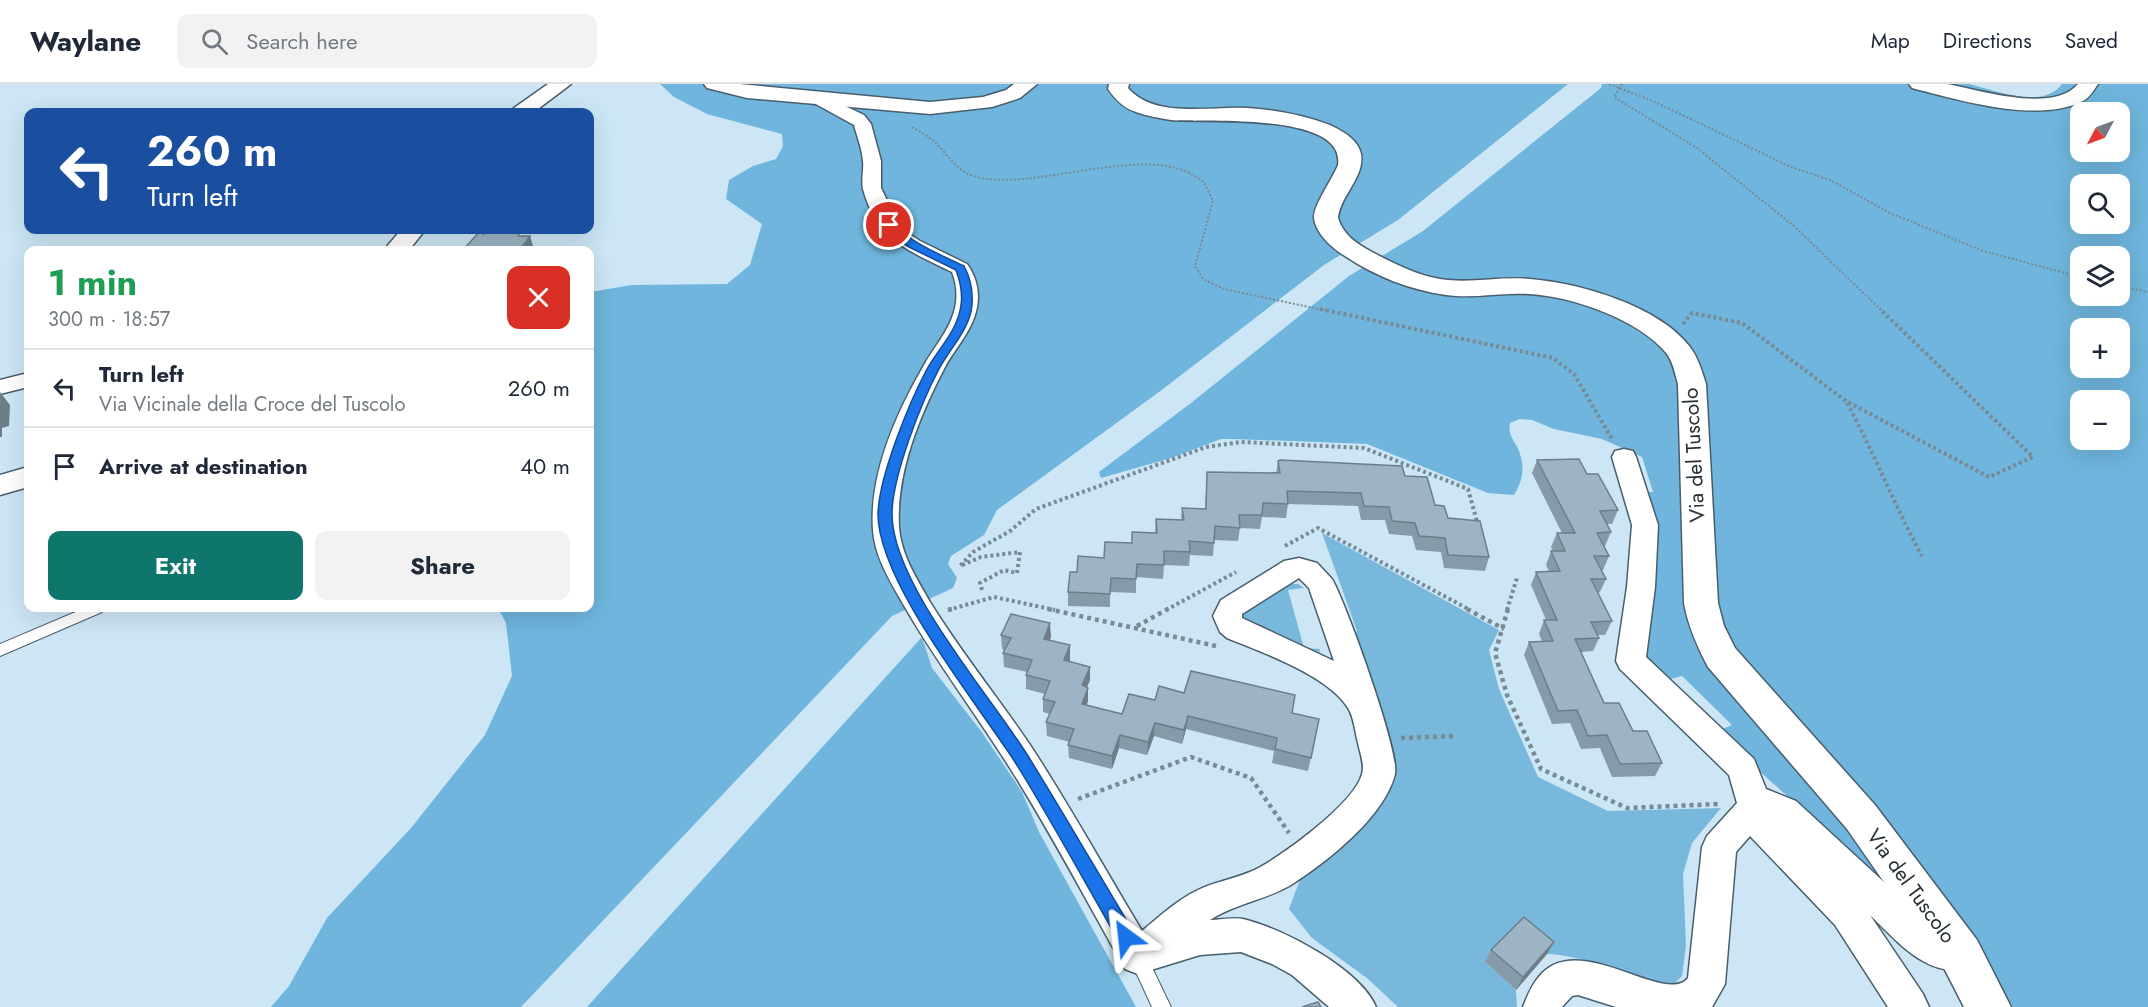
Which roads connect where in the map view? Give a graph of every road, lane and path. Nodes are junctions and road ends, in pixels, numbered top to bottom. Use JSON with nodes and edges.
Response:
{"nodes":[{"id":1,"x":561,"y":84,"type":"edge"},
{"id":2,"x":714,"y":84,"type":"edge"},
{"id":3,"x":1027,"y":84,"type":"edge"},
{"id":4,"x":1119,"y":84,"type":"edge"},
{"id":5,"x":1609,"y":84,"type":"edge"},
{"id":6,"x":1622,"y":84,"type":"edge"},
{"id":7,"x":1919,"y":84,"type":"edge"},
{"id":8,"x":2088,"y":84,"type":"edge"},
{"id":9,"x":1620,"y":88,"type":"junction"},
{"id":10,"x":1954,"y":88,"type":"edge"},
{"id":11,"x":820,"y":99,"type":"junction"},
{"id":12,"x":527,"y":108,"type":"edge"},
{"id":13,"x":910,"y":126,"type":"dead end"},
{"id":14,"x":410,"y":234,"type":"edge"},
{"id":15,"x":399,"y":246,"type":"edge"},
{"id":16,"x":2070,"y":274,"type":"edge"},
{"id":17,"x":2130,"y":288,"type":"edge"},
{"id":18,"x":2148,"y":292,"type":"edge"},
{"id":19,"x":1670,"y":341,"type":"junction"},
{"id":20,"x":24,"y":381,"type":"edge"},
{"id":21,"x":0,"y":387,"type":"edge"},
{"id":22,"x":1846,"y":401,"type":"junction"},
{"id":23,"x":1624,"y":457,"type":"joint"},
{"id":24,"x":24,"y":478,"type":"edge"},
{"id":25,"x":0,"y":485,"type":"edge"},
{"id":26,"x":1480,"y":530,"type":"edge"},
{"id":27,"x":1277,"y":550,"type":"dead end"},
{"id":28,"x":1922,"y":556,"type":"dead end"},
{"id":29,"x":1237,"y":572,"type":"dead end"},
{"id":30,"x":1517,"y":578,"type":"dead end"},
{"id":31,"x":982,"y":590,"type":"dead end"},
{"id":32,"x":88,"y":612,"type":"edge"},
{"id":33,"x":925,"y":617,"type":"junction"},
{"id":34,"x":1137,"y":627,"type":"junction"},
{"id":35,"x":1504,"y":629,"type":"junction"},
{"id":36,"x":1225,"y":648,"type":"dead end"},
{"id":37,"x":0,"y":650,"type":"edge"},
{"id":38,"x":1365,"y":706,"type":"junction"},
{"id":39,"x":1457,"y":736,"type":"dead end"},
{"id":40,"x":1395,"y":738,"type":"dead end"},
{"id":41,"x":1075,"y":800,"type":"dead end"},
{"id":42,"x":1752,"y":808,"type":"junction"},
{"id":43,"x":1305,"y":855,"type":"junction"},
{"id":44,"x":1961,"y":954,"type":"junction"},
{"id":45,"x":1138,"y":957,"type":"junction"},
{"id":46,"x":1162,"y":1007,"type":"edge"},
{"id":47,"x":1357,"y":1007,"type":"edge"},
{"id":48,"x":1542,"y":1007,"type":"edge"},
{"id":49,"x":1910,"y":1007,"type":"edge"},
{"id":50,"x":1988,"y":1007,"type":"edge"}],
"edges":[{"from":1,"to":12,"type":"street"},
{"from":2,"to":11,"type":"street"},
{"from":3,"to":11,"type":"street"},
{"from":4,"to":19,"type":"street","name":"Via del Tuscolo"},
{"from":5,"to":9,"type":"path"},
{"from":6,"to":9,"type":"path"},
{"from":7,"to":10,"type":"street"},
{"from":8,"to":10,"type":"street"},
{"from":9,"to":16,"type":"path"},
{"from":9,"to":22,"type":"path"},
{"from":11,"to":33,"type":"street"},
{"from":13,"to":23,"type":"path"},
{"from":14,"to":15,"type":"street"},
{"from":17,"to":18,"type":"path"},
{"from":19,"to":22,"type":"path"},
{"from":19,"to":44,"type":"street","name":"Via del Tuscolo"},
{"from":20,"to":21,"type":"street"},
{"from":22,"to":28,"type":"path"},
{"from":23,"to":42,"type":"street"},
{"from":24,"to":25,"type":"street"},
{"from":26,"to":31,"type":"path"},
{"from":27,"to":35,"type":"path"},
{"from":29,"to":34,"type":"path"},
{"from":30,"to":35,"type":"path"},
{"from":32,"to":37,"type":"lane"},
{"from":33,"to":34,"type":"path"},
{"from":33,"to":45,"type":"street"},
{"from":34,"to":36,"type":"path"},
{"from":35,"to":42,"type":"path"},
{"from":38,"to":38,"type":"street"},
{"from":38,"to":43,"type":"street"},
{"from":39,"to":40,"type":"path"},
{"from":41,"to":43,"type":"path"},
{"from":42,"to":44,"type":"street"},
{"from":42,"to":48,"type":"street"},
{"from":42,"to":49,"type":"street"},
{"from":43,"to":45,"type":"street"},
{"from":44,"to":50,"type":"street","name":"Via del Tuscolo"},
{"from":45,"to":46,"type":"lane"},
{"from":45,"to":47,"type":"street"}]}
